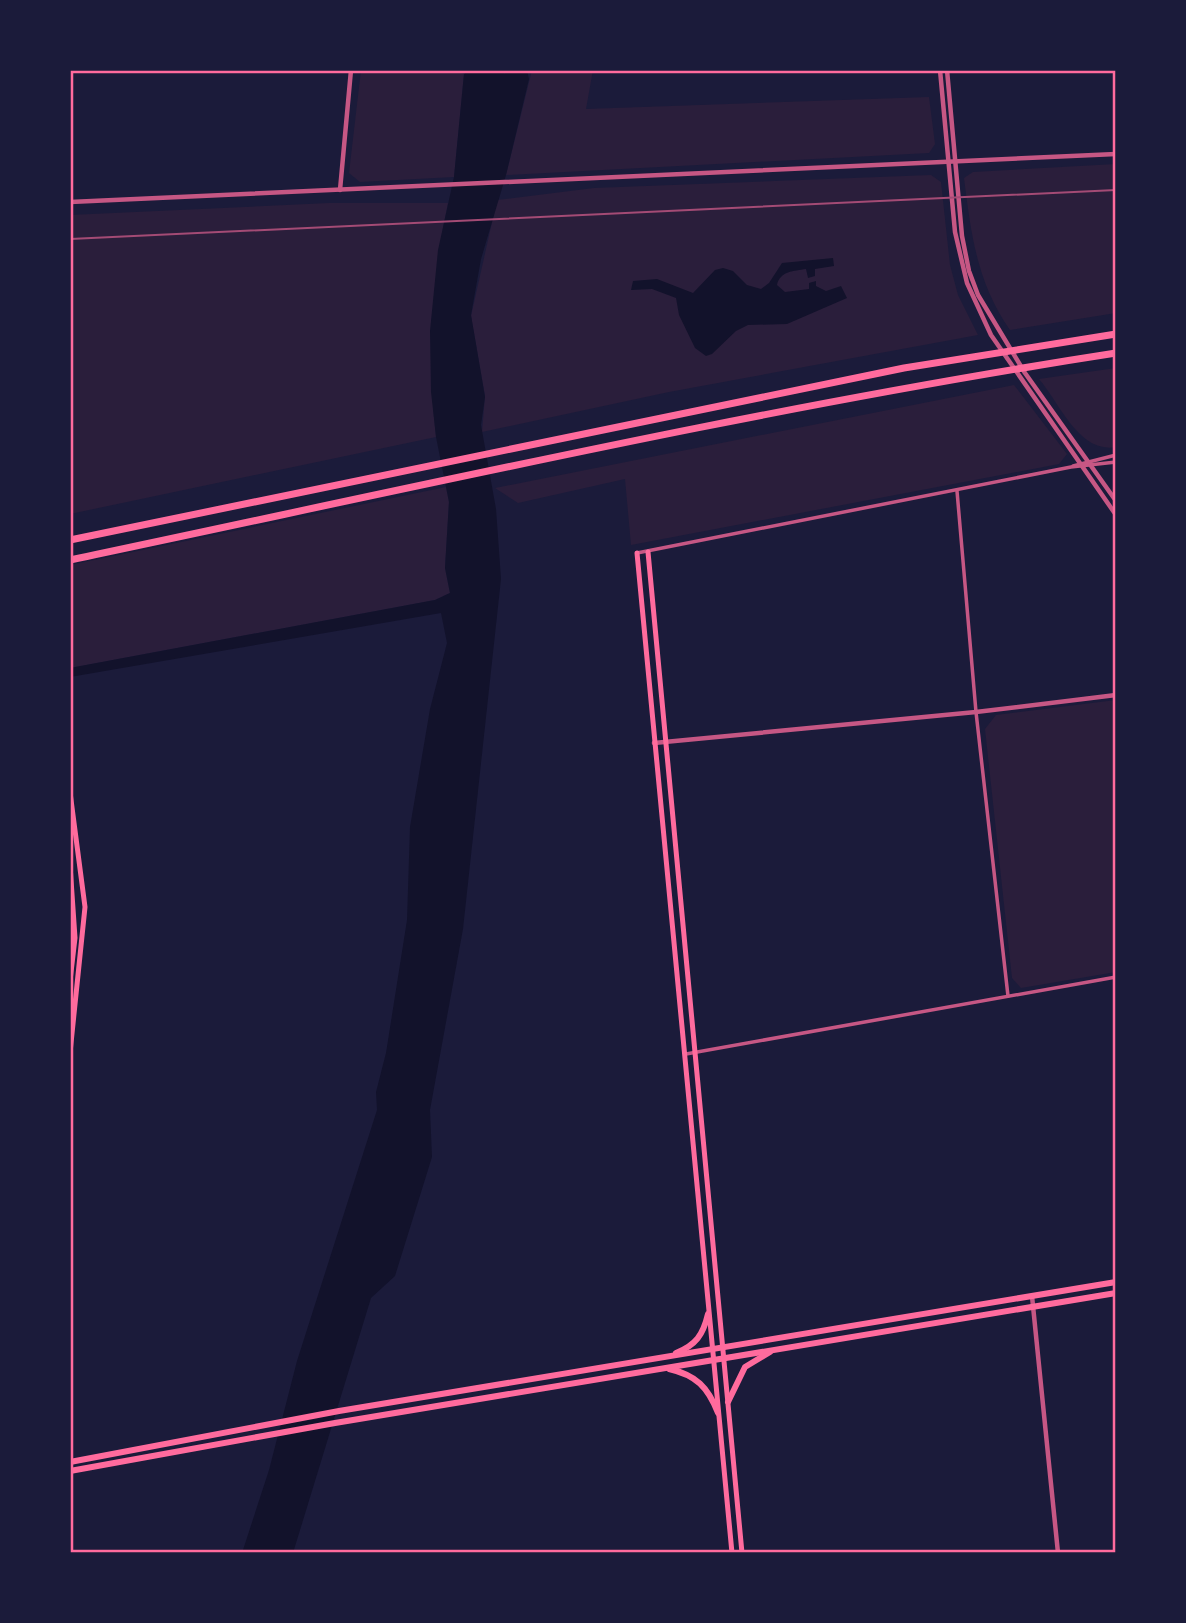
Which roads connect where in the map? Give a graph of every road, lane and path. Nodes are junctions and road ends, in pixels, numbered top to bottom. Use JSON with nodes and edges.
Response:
{"nodes":[{"id":1,"x":351,"y":70,"type":"edge"},
{"id":2,"x":940,"y":70,"type":"edge"},
{"id":3,"x":947,"y":70,"type":"edge"},
{"id":4,"x":1116,"y":154,"type":"edge"},
{"id":5,"x":950,"y":162,"type":"junction"},
{"id":6,"x":340,"y":190,"type":"junction"},
{"id":7,"x":70,"y":202,"type":"edge"},
{"id":8,"x":1116,"y":334,"type":"edge"},
{"id":9,"x":1116,"y":353,"type":"edge"},
{"id":10,"x":1116,"y":455,"type":"edge"},
{"id":11,"x":1087,"y":460,"type":"junction"},
{"id":12,"x":1116,"y":462,"type":"edge"},
{"id":13,"x":1081,"y":465,"type":"junction"},
{"id":14,"x":1091,"y":466,"type":"junction"},
{"id":15,"x":957,"y":491,"type":"junction"},
{"id":16,"x":1116,"y":501,"type":"edge"},
{"id":17,"x":1116,"y":516,"type":"edge"},
{"id":18,"x":70,"y":540,"type":"edge"},
{"id":19,"x":648,"y":552,"type":"junction"},
{"id":20,"x":637,"y":553,"type":"joint"},
{"id":21,"x":70,"y":560,"type":"edge"},
{"id":22,"x":1116,"y":695,"type":"edge"},
{"id":23,"x":976,"y":712,"type":"junction"},
{"id":24,"x":654,"y":743,"type":"junction"},
{"id":25,"x":665,"y":743,"type":"junction"},
{"id":26,"x":70,"y":792,"type":"edge"},
{"id":27,"x":70,"y":865,"type":"edge"},
{"id":28,"x":1116,"y":978,"type":"edge"},
{"id":29,"x":70,"y":981,"type":"edge"},
{"id":30,"x":1008,"y":996,"type":"junction"},
{"id":31,"x":70,"y":1004,"type":"edge"},
{"id":32,"x":77,"y":1004,"type":"junction"},
{"id":33,"x":70,"y":1053,"type":"edge"},
{"id":34,"x":684,"y":1054,"type":"junction"},
{"id":35,"x":694,"y":1054,"type":"junction"},
{"id":36,"x":1116,"y":1282,"type":"edge"},
{"id":37,"x":1116,"y":1293,"type":"edge"},
{"id":38,"x":1032,"y":1296,"type":"junction"},
{"id":39,"x":1033,"y":1307,"type":"junction"},
{"id":40,"x":708,"y":1314,"type":"junction"},
{"id":41,"x":721,"y":1348,"type":"junction"},
{"id":42,"x":778,"y":1349,"type":"junction"},
{"id":43,"x":711,"y":1350,"type":"junction"},
{"id":44,"x":667,"y":1357,"type":"junction"},
{"id":45,"x":722,"y":1358,"type":"junction"},
{"id":46,"x":712,"y":1359,"type":"junction"},
{"id":47,"x":664,"y":1368,"type":"junction"},
{"id":48,"x":728,"y":1402,"type":"junction"},
{"id":49,"x":718,"y":1413,"type":"junction"},
{"id":50,"x":70,"y":1460,"type":"edge"},
{"id":51,"x":70,"y":1471,"type":"edge"},
{"id":52,"x":732,"y":1553,"type":"edge"},
{"id":53,"x":742,"y":1553,"type":"edge"},
{"id":54,"x":1058,"y":1553,"type":"edge"}],
"edges":[{"from":1,"to":6,"type":"street"},
{"from":2,"to":5,"type":"street"},
{"from":3,"to":5,"type":"street"},
{"from":4,"to":5,"type":"street"},
{"from":5,"to":6,"type":"street"},
{"from":5,"to":11,"type":"street"},
{"from":5,"to":13,"type":"street"},
{"from":6,"to":7,"type":"street"},
{"from":8,"to":18,"type":"highway"},
{"from":9,"to":21,"type":"highway"},
{"from":10,"to":11,"type":"street"},
{"from":11,"to":13,"type":"street"},
{"from":11,"to":14,"type":"street"},
{"from":12,"to":14,"type":"street"},
{"from":13,"to":14,"type":"street"},
{"from":13,"to":15,"type":"street"},
{"from":13,"to":17,"type":"street"},
{"from":14,"to":16,"type":"street"},
{"from":15,"to":19,"type":"street"},
{"from":15,"to":23,"type":"street"},
{"from":19,"to":20,"type":"street"},
{"from":19,"to":25,"type":"main road"},
{"from":20,"to":24,"type":"main road"},
{"from":22,"to":23,"type":"street"},
{"from":23,"to":25,"type":"street"},
{"from":23,"to":30,"type":"street"},
{"from":24,"to":25,"type":"street"},
{"from":24,"to":34,"type":"main road"},
{"from":25,"to":35,"type":"main road"},
{"from":26,"to":32,"type":"main road"},
{"from":27,"to":29,"type":"main road"},
{"from":28,"to":30,"type":"street"},
{"from":30,"to":35,"type":"street"},
{"from":31,"to":32,"type":"street"},
{"from":32,"to":33,"type":"main road"},
{"from":34,"to":35,"type":"street"},
{"from":34,"to":40,"type":"main road"},
{"from":35,"to":41,"type":"main road"},
{"from":36,"to":38,"type":"main road"},
{"from":37,"to":39,"type":"main road"},
{"from":38,"to":39,"type":"street"},
{"from":38,"to":41,"type":"main road"},
{"from":39,"to":42,"type":"main road"},
{"from":39,"to":54,"type":"street"},
{"from":40,"to":43,"type":"main road"},
{"from":40,"to":44,"type":"main road"},
{"from":41,"to":43,"type":"main road"},
{"from":41,"to":45,"type":"main road"},
{"from":42,"to":45,"type":"main road"},
{"from":42,"to":48,"type":"main road"},
{"from":43,"to":44,"type":"main road"},
{"from":43,"to":46,"type":"main road"},
{"from":44,"to":50,"type":"main road"},
{"from":45,"to":46,"type":"main road"},
{"from":45,"to":48,"type":"main road"},
{"from":46,"to":47,"type":"main road"},
{"from":46,"to":49,"type":"main road"},
{"from":47,"to":49,"type":"main road"},
{"from":47,"to":51,"type":"main road"},
{"from":48,"to":53,"type":"main road"},
{"from":49,"to":52,"type":"main road"}]}
